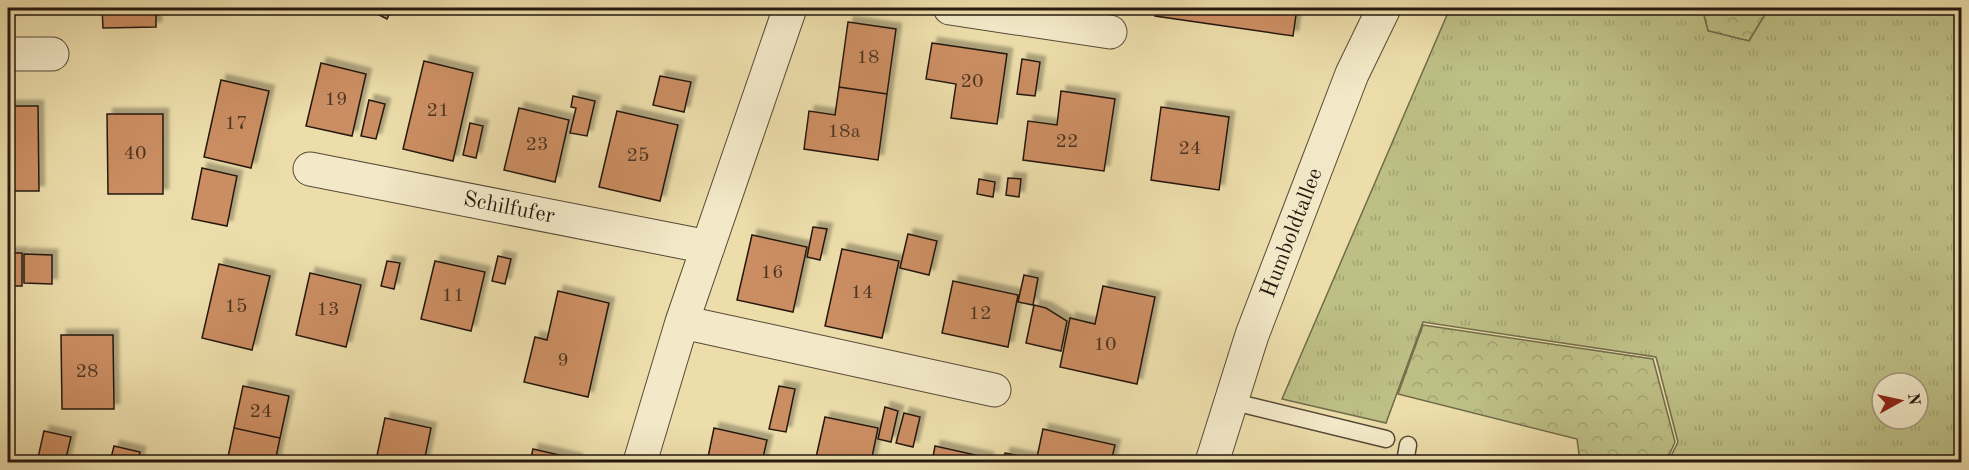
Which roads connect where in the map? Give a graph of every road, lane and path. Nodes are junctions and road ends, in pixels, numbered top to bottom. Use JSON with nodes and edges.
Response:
{"nodes":[{"id":1,"x":790,"y":8,"type":"edge"},
{"id":2,"x":950,"y":8,"type":"edge"},
{"id":3,"x":1384,"y":8,"type":"edge"},
{"id":4,"x":1110,"y":32,"type":"dead end"},
{"id":5,"x":8,"y":54,"type":"edge"},
{"id":6,"x":52,"y":54,"type":"dead end"},
{"id":7,"x":310,"y":169,"type":"dead end"},
{"id":8,"x":708,"y":247,"type":"junction"},
{"id":9,"x":682,"y":322,"type":"junction"},
{"id":10,"x":994,"y":390,"type":"dead end"},
{"id":11,"x":1230,"y":401,"type":"junction"},
{"id":12,"x":1386,"y":439,"type":"dead end"},
{"id":13,"x":1408,"y":446,"type":"dead end"},
{"id":14,"x":640,"y":462,"type":"edge"},
{"id":15,"x":1212,"y":462,"type":"edge"},
{"id":16,"x":1405,"y":462,"type":"edge"}],
"edges":[{"from":1,"to":8,"type":"street"},
{"from":2,"to":4,"type":"street"},
{"from":3,"to":11,"type":"street","name":"Humboldtallee"},
{"from":5,"to":6,"type":"street"},
{"from":7,"to":8,"type":"street","name":"Schilfufer"},
{"from":8,"to":9,"type":"street"},
{"from":9,"to":10,"type":"street"},
{"from":9,"to":14,"type":"street"},
{"from":11,"to":12,"type":"lane"},
{"from":11,"to":15,"type":"street","name":"Humboldtallee"},
{"from":13,"to":16,"type":"lane"}]}
